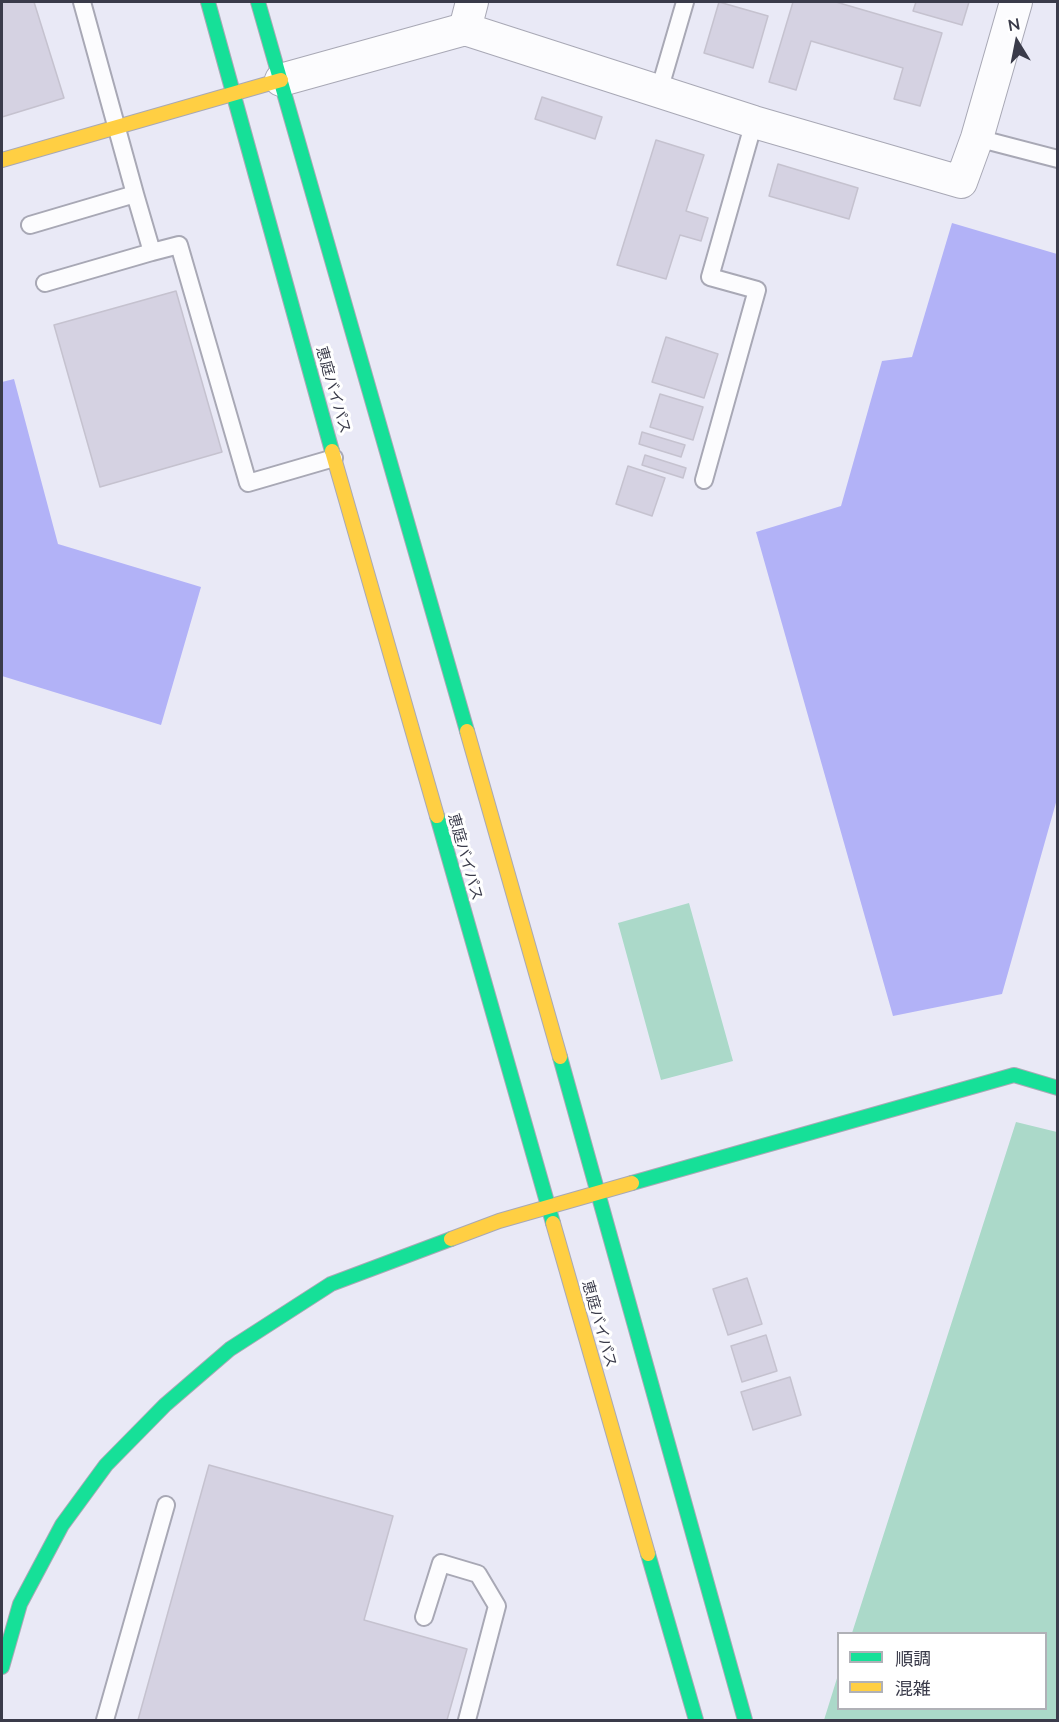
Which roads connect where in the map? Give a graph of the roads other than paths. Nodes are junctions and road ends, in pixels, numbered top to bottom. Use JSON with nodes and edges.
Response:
{"nodes":[{"id":1,"x":82,"y":2,"type":"edge"},
{"id":2,"x":208,"y":2,"type":"edge"},
{"id":3,"x":258,"y":2,"type":"edge"},
{"id":4,"x":685,"y":2,"type":"edge"},
{"id":5,"x":1016,"y":2,"type":"edge"},
{"id":6,"x":469,"y":15,"type":"edge"},
{"id":7,"x":281,"y":80,"type":"junction"},
{"id":8,"x":659,"y":91,"type":"junction"},
{"id":9,"x":233,"y":94,"type":"junction"},
{"id":10,"x":753,"y":122,"type":"junction"},
{"id":11,"x":116,"y":127,"type":"junction"},
{"id":12,"x":977,"y":138,"type":"junction"},
{"id":13,"x":1058,"y":159,"type":"edge"},
{"id":14,"x":2,"y":160,"type":"edge"},
{"id":15,"x":135,"y":194,"type":"junction"},
{"id":16,"x":30,"y":225,"type":"dead end"},
{"id":17,"x":152,"y":252,"type":"junction"},
{"id":18,"x":45,"y":283,"type":"dead end"},
{"id":19,"x":334,"y":458,"type":"junction"},
{"id":20,"x":704,"y":480,"type":"dead end"},
{"id":21,"x":1058,"y":1088,"type":"edge"},
{"id":22,"x":600,"y":1193,"type":"junction"},
{"id":23,"x":548,"y":1207,"type":"junction"},
{"id":24,"x":166,"y":1505,"type":"dead end"},
{"id":25,"x":424,"y":1617,"type":"dead end"},
{"id":26,"x":2,"y":1667,"type":"edge"},
{"id":27,"x":105,"y":1720,"type":"edge"},
{"id":28,"x":466,"y":1720,"type":"edge"},
{"id":29,"x":696,"y":1720,"type":"edge"},
{"id":30,"x":745,"y":1720,"type":"edge"}],
"edges":[{"from":1,"to":11,"type":"lane"},
{"from":2,"to":9,"type":"main road","name":"恵庭バイパス"},
{"from":3,"to":7,"type":"main road"},
{"from":4,"to":8,"type":"lane"},
{"from":5,"to":12,"type":"street"},
{"from":6,"to":7,"type":"street"},
{"from":6,"to":8,"type":"street"},
{"from":7,"to":9,"type":"main road"},
{"from":7,"to":22,"type":"main road"},
{"from":8,"to":10,"type":"street"},
{"from":9,"to":11,"type":"main road"},
{"from":9,"to":19,"type":"main road","name":"恵庭バイパス"},
{"from":10,"to":12,"type":"street"},
{"from":10,"to":20,"type":"lane"},
{"from":11,"to":14,"type":"main road"},
{"from":11,"to":15,"type":"lane"},
{"from":12,"to":13,"type":"lane"},
{"from":15,"to":16,"type":"lane"},
{"from":15,"to":17,"type":"lane"},
{"from":17,"to":18,"type":"lane"},
{"from":17,"to":19,"type":"lane"},
{"from":19,"to":23,"type":"main road","name":"恵庭バイパス"},
{"from":21,"to":22,"type":"main road"},
{"from":22,"to":23,"type":"main road"},
{"from":22,"to":30,"type":"main road"},
{"from":23,"to":26,"type":"main road"},
{"from":23,"to":29,"type":"main road","name":"恵庭バイパス"},
{"from":24,"to":27,"type":"lane"},
{"from":25,"to":28,"type":"lane"}]}
